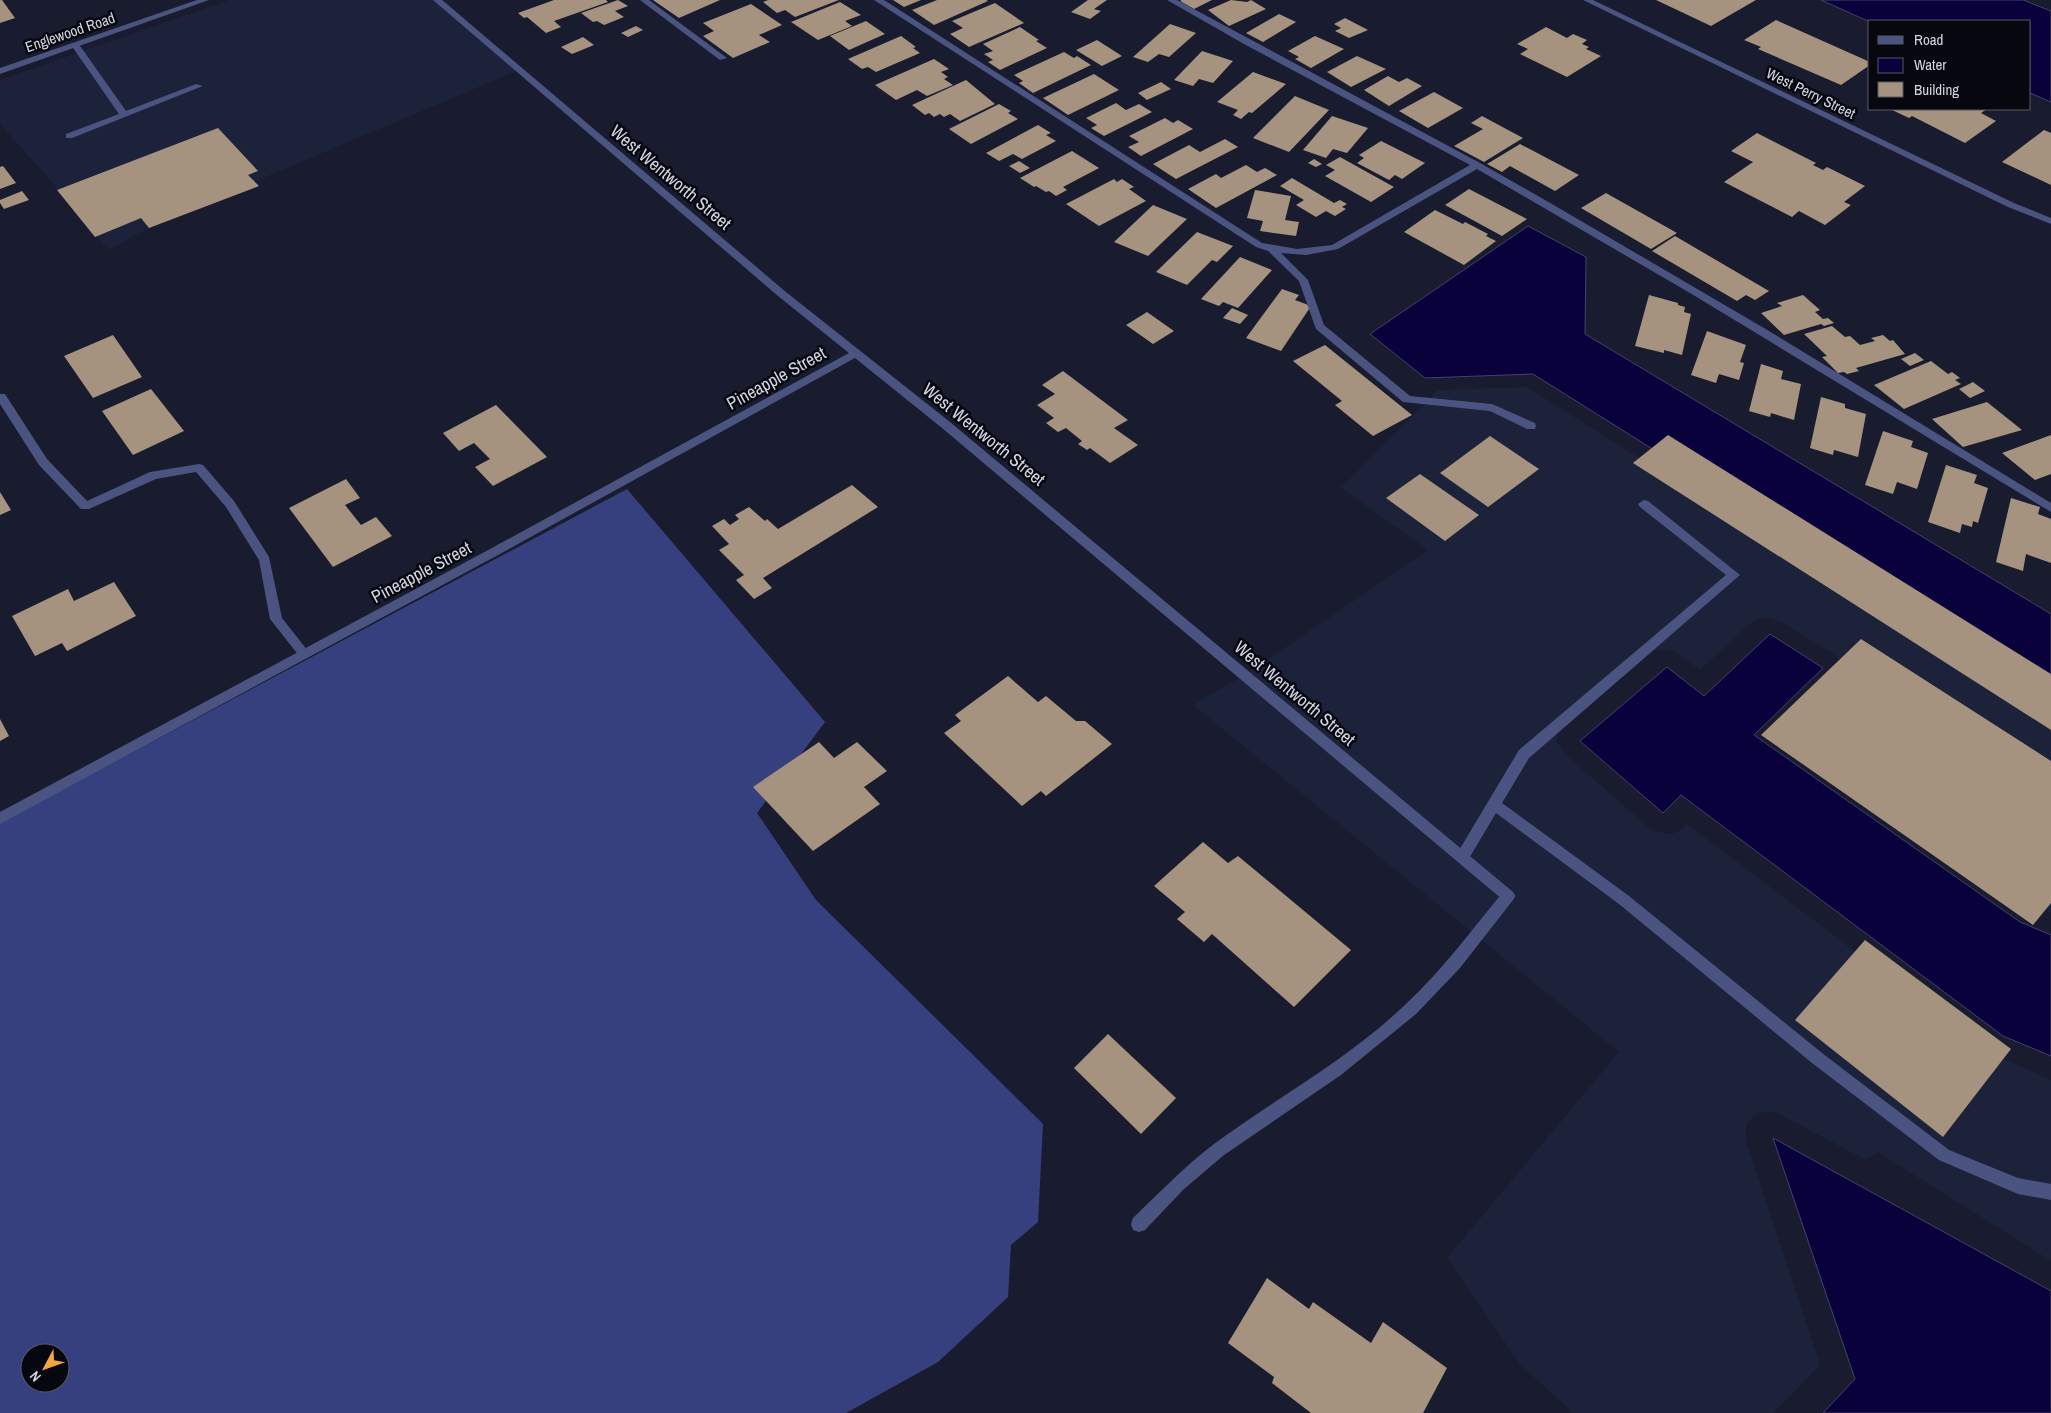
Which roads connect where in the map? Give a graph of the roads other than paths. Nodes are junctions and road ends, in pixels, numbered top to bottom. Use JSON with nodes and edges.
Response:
{"nodes":[{"id":1,"x":205,"y":0,"type":"edge"},
{"id":2,"x":437,"y":0,"type":"edge"},
{"id":3,"x":644,"y":0,"type":"edge"},
{"id":4,"x":878,"y":0,"type":"edge"},
{"id":5,"x":1171,"y":0,"type":"edge"},
{"id":6,"x":1587,"y":0,"type":"edge"},
{"id":7,"x":75,"y":45,"type":"junction"},
{"id":8,"x":723,"y":58,"type":"dead end"},
{"id":9,"x":0,"y":71,"type":"edge"},
{"id":10,"x":199,"y":86,"type":"dead end"},
{"id":11,"x":124,"y":114,"type":"junction"},
{"id":12,"x":69,"y":136,"type":"dead end"},
{"id":13,"x":1477,"y":165,"type":"junction"},
{"id":14,"x":2051,"y":221,"type":"edge"},
{"id":15,"x":1272,"y":250,"type":"junction"},
{"id":16,"x":856,"y":353,"type":"junction"},
{"id":17,"x":1,"y":397,"type":"edge"},
{"id":18,"x":1531,"y":426,"type":"dead end"},
{"id":19,"x":1644,"y":504,"type":"dead end"},
{"id":20,"x":2051,"y":508,"type":"edge"},
{"id":21,"x":304,"y":654,"type":"junction"},
{"id":22,"x":1494,"y":804,"type":"junction"},
{"id":23,"x":0,"y":818,"type":"edge"},
{"id":24,"x":1463,"y":856,"type":"junction"},
{"id":25,"x":2051,"y":1192,"type":"edge"},
{"id":26,"x":1140,"y":1224,"type":"dead end"}],
"edges":[{"from":1,"to":7,"type":"street","name":"Englewood Road"},
{"from":2,"to":16,"type":"street","name":"West Wentworth Street"},
{"from":3,"to":8,"type":"street"},
{"from":4,"to":15,"type":"street"},
{"from":5,"to":13,"type":"street"},
{"from":6,"to":14,"type":"street","name":"West Perry Street"},
{"from":7,"to":9,"type":"street","name":"Englewood Road"},
{"from":7,"to":11,"type":"street"},
{"from":10,"to":11,"type":"street"},
{"from":11,"to":12,"type":"street"},
{"from":13,"to":15,"type":"street"},
{"from":13,"to":20,"type":"street"},
{"from":15,"to":18,"type":"street"},
{"from":16,"to":21,"type":"street","name":"Pineapple Street"},
{"from":16,"to":24,"type":"street","name":"West Wentworth Street"},
{"from":17,"to":21,"type":"street"},
{"from":19,"to":22,"type":"street"},
{"from":21,"to":23,"type":"street","name":"Pineapple Street"},
{"from":22,"to":24,"type":"street"},
{"from":22,"to":25,"type":"street"},
{"from":24,"to":26,"type":"street","name":"West Wentworth Street"}]}
